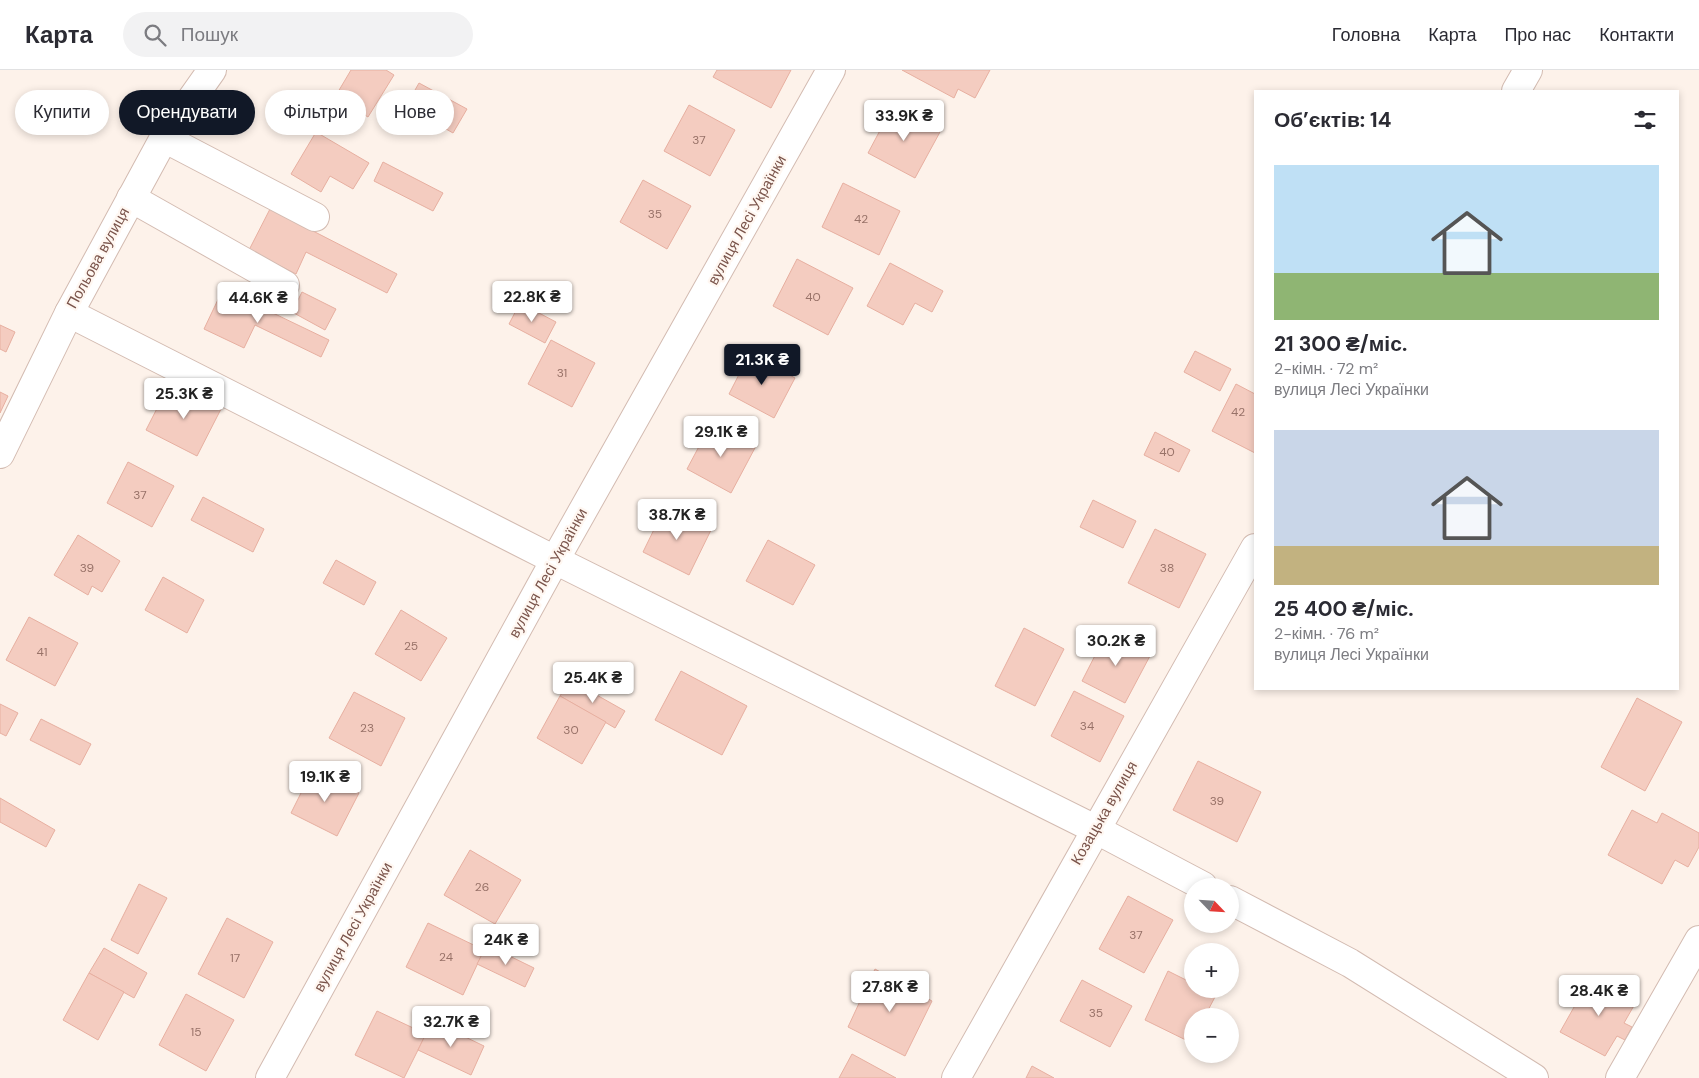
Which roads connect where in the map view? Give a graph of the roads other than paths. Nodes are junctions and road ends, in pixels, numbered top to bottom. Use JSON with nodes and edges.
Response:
{"nodes":[{"id":1,"x":212,"y":70,"type":"edge"},
{"id":2,"x":831,"y":70,"type":"edge"},
{"id":3,"x":1528,"y":70,"type":"edge"},
{"id":4,"x":1517,"y":90,"type":"edge"},
{"id":5,"x":164,"y":138,"type":"junction"},
{"id":6,"x":131,"y":198,"type":"junction"},
{"id":7,"x":315,"y":217,"type":"dead end"},
{"id":8,"x":285,"y":285,"type":"dead end"},
{"id":9,"x":69,"y":312,"type":"junction"},
{"id":10,"x":0,"y":454,"type":"edge"},
{"id":11,"x":1254,"y":550,"type":"edge"},
{"id":12,"x":554,"y":560,"type":"junction"},
{"id":13,"x":1095,"y":829,"type":"junction"},
{"id":14,"x":1188,"y":878,"type":"edge"},
{"id":15,"x":1239,"y":905,"type":"edge"},
{"id":16,"x":1699,"y":940,"type":"edge"},
{"id":17,"x":270,"y":1078,"type":"edge"},
{"id":18,"x":956,"y":1078,"type":"edge"},
{"id":19,"x":1534,"y":1078,"type":"edge"},
{"id":20,"x":1620,"y":1078,"type":"edge"}],
"edges":[{"from":1,"to":5,"type":"street","name":"Польова вулиця"},
{"from":2,"to":12,"type":"street","name":"вулиця Лесі Українки"},
{"from":3,"to":4,"type":"street"},
{"from":5,"to":6,"type":"street","name":"Польова вулиця"},
{"from":5,"to":7,"type":"street"},
{"from":6,"to":8,"type":"street"},
{"from":6,"to":9,"type":"street","name":"Польова вулиця"},
{"from":9,"to":10,"type":"street","name":"Польова вулиця"},
{"from":9,"to":12,"type":"street"},
{"from":11,"to":13,"type":"street","name":"Козацька вулиця"},
{"from":12,"to":13,"type":"street"},
{"from":12,"to":17,"type":"street","name":"вулиця Лесі Українки"},
{"from":13,"to":14,"type":"street"},
{"from":13,"to":18,"type":"street","name":"Козацька вулиця"},
{"from":15,"to":19,"type":"street"},
{"from":16,"to":20,"type":"street"}]}
